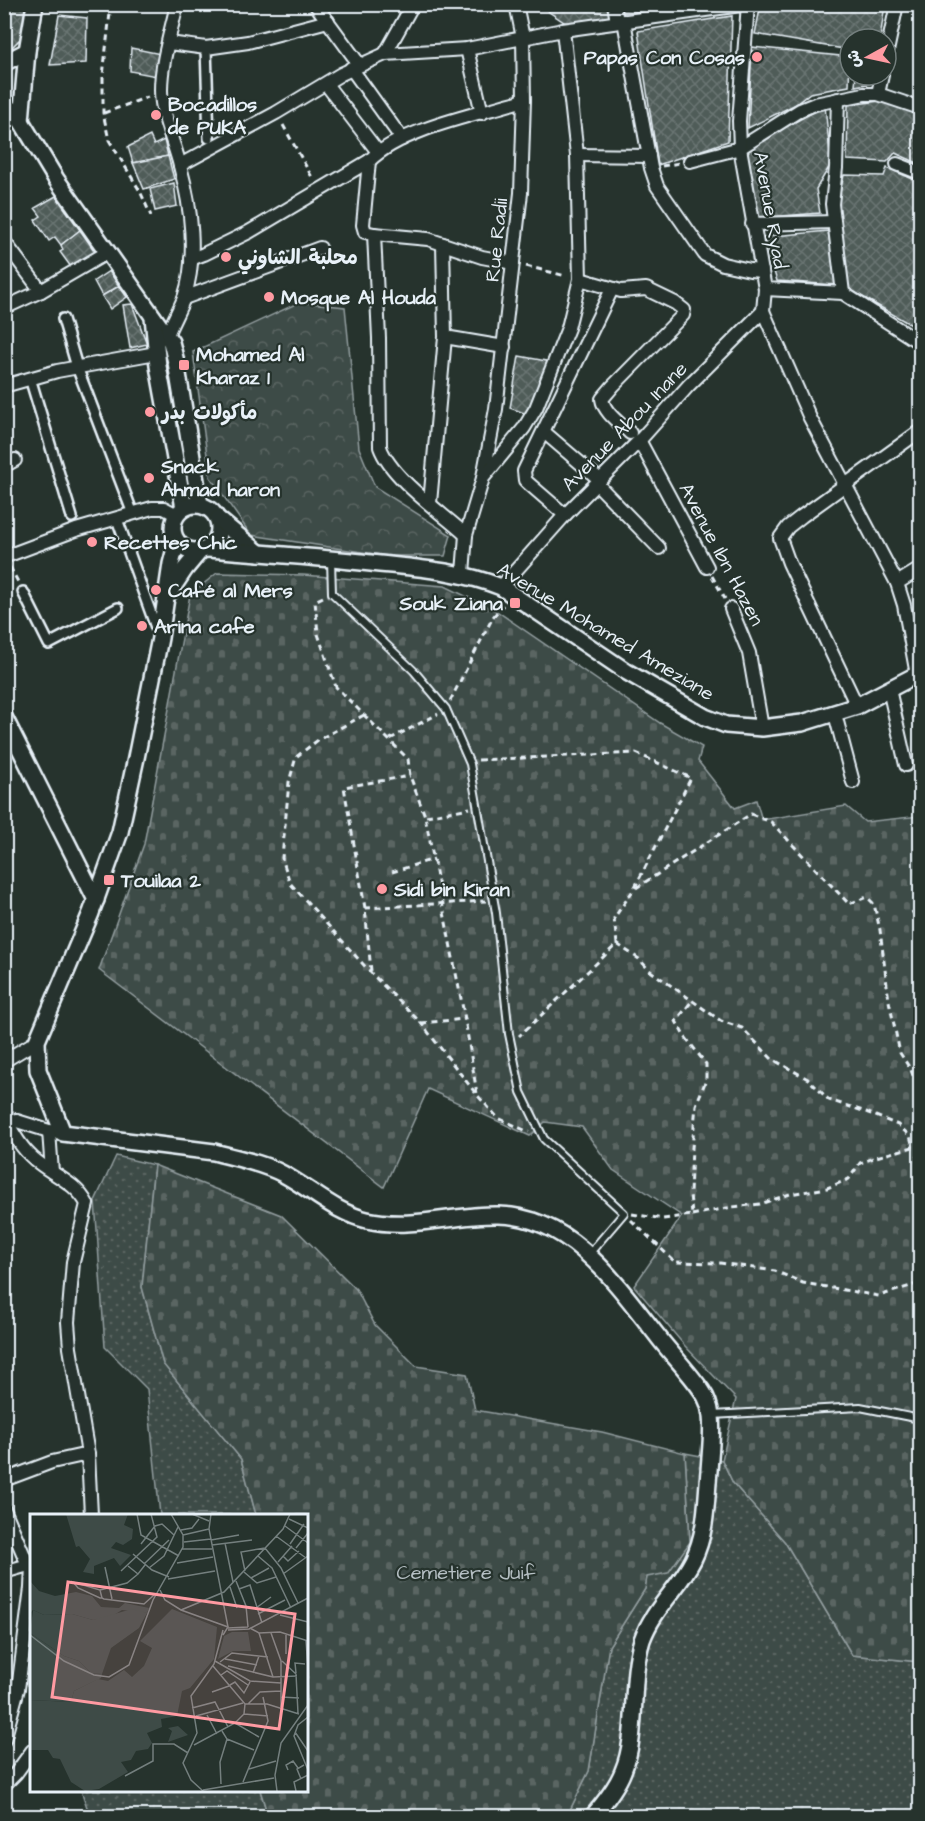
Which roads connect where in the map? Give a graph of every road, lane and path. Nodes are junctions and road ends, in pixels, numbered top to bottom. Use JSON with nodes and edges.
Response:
{"nodes":[{"id":1,"x":35,"y":4,"type":"edge"},
{"id":2,"x":111,"y":4,"type":"edge"},
{"id":3,"x":177,"y":4,"type":"edge"},
{"id":4,"x":315,"y":4,"type":"edge"},
{"id":5,"x":413,"y":4,"type":"edge"},
{"id":6,"x":516,"y":4,"type":"edge"},
{"id":7,"x":614,"y":4,"type":"edge"},
{"id":8,"x":748,"y":4,"type":"edge"},
{"id":9,"x":897,"y":4,"type":"edge"},
{"id":10,"x":672,"y":9,"type":"edge"},
{"id":11,"x":328,"y":21,"type":"junction"},
{"id":12,"x":620,"y":22,"type":"junction"},
{"id":13,"x":892,"y":27,"type":"edge"},
{"id":14,"x":562,"y":30,"type":"junction"},
{"id":15,"x":523,"y":38,"type":"junction"},
{"id":16,"x":169,"y":43,"type":"junction"},
{"id":17,"x":206,"y":48,"type":"junction"},
{"id":18,"x":467,"y":49,"type":"junction"},
{"id":19,"x":27,"y":51,"type":"junction"},
{"id":20,"x":385,"y":54,"type":"junction"},
{"id":21,"x":4,"y":63,"type":"edge"},
{"id":22,"x":355,"y":66,"type":"junction"},
{"id":23,"x":326,"y":84,"type":"junction"},
{"id":24,"x":879,"y":87,"type":"edge"},
{"id":25,"x":161,"y":92,"type":"junction"},
{"id":26,"x":878,"y":94,"type":"junction"},
{"id":27,"x":838,"y":99,"type":"junction"},
{"id":28,"x":524,"y":100,"type":"junction"},
{"id":29,"x":4,"y":102,"type":"edge"},
{"id":30,"x":921,"y":108,"type":"edge"},
{"id":31,"x":276,"y":113,"type":"junction"},
{"id":32,"x":482,"y":113,"type":"junction"},
{"id":33,"x":103,"y":114,"type":"junction"},
{"id":34,"x":21,"y":121,"type":"junction"},
{"id":35,"x":208,"y":138,"type":"dead end"},
{"id":36,"x":402,"y":139,"type":"junction"},
{"id":37,"x":740,"y":148,"type":"junction"},
{"id":38,"x":577,"y":155,"type":"junction"},
{"id":39,"x":374,"y":157,"type":"junction"},
{"id":40,"x":690,"y":161,"type":"joint"},
{"id":41,"x":650,"y":162,"type":"junction"},
{"id":42,"x":897,"y":164,"type":"dead end"},
{"id":43,"x":180,"y":165,"type":"junction"},
{"id":44,"x":307,"y":167,"type":"dead end"},
{"id":45,"x":921,"y":173,"type":"edge"},
{"id":46,"x":151,"y":216,"type":"dead end"},
{"id":47,"x":834,"y":222,"type":"junction"},
{"id":48,"x":753,"y":224,"type":"junction"},
{"id":49,"x":374,"y":234,"type":"junction"},
{"id":50,"x":4,"y":241,"type":"edge"},
{"id":51,"x":443,"y":244,"type":"junction"},
{"id":52,"x":320,"y":248,"type":"dead end"},
{"id":53,"x":108,"y":252,"type":"junction"},
{"id":54,"x":191,"y":259,"type":"junction"},
{"id":55,"x":513,"y":263,"type":"junction"},
{"id":56,"x":762,"y":271,"type":"junction"},
{"id":57,"x":580,"y":279,"type":"junction"},
{"id":58,"x":612,"y":289,"type":"junction"},
{"id":59,"x":765,"y":289,"type":"junction"},
{"id":60,"x":41,"y":291,"type":"junction"},
{"id":61,"x":843,"y":292,"type":"junction"},
{"id":62,"x":184,"y":298,"type":"junction"},
{"id":63,"x":4,"y":308,"type":"edge"},
{"id":64,"x":763,"y":310,"type":"junction"},
{"id":65,"x":63,"y":319,"type":"dead end"},
{"id":66,"x":445,"y":337,"type":"junction"},
{"id":67,"x":159,"y":342,"type":"junction"},
{"id":68,"x":921,"y":343,"type":"edge"},
{"id":69,"x":504,"y":347,"type":"junction"},
{"id":70,"x":77,"y":367,"type":"junction"},
{"id":71,"x":30,"y":378,"type":"junction"},
{"id":72,"x":4,"y":386,"type":"edge"},
{"id":73,"x":921,"y":431,"type":"edge"},
{"id":74,"x":544,"y":432,"type":"junction"},
{"id":75,"x":635,"y":436,"type":"junction"},
{"id":76,"x":483,"y":478,"type":"junction"},
{"id":77,"x":598,"y":482,"type":"junction"},
{"id":78,"x":845,"y":486,"type":"junction"},
{"id":79,"x":430,"y":503,"type":"junction"},
{"id":80,"x":200,"y":505,"type":"junction"},
{"id":81,"x":180,"y":511,"type":"junction"},
{"id":82,"x":133,"y":514,"type":"junction"},
{"id":83,"x":565,"y":514,"type":"junction"},
{"id":84,"x":72,"y":517,"type":"dead end"},
{"id":85,"x":117,"y":519,"type":"junction"},
{"id":86,"x":218,"y":519,"type":"junction"},
{"id":87,"x":466,"y":535,"type":"junction"},
{"id":88,"x":177,"y":541,"type":"junction"},
{"id":89,"x":659,"y":548,"type":"dead end"},
{"id":90,"x":203,"y":550,"type":"junction"},
{"id":91,"x":259,"y":553,"type":"junction"},
{"id":92,"x":5,"y":557,"type":"edge"},
{"id":93,"x":331,"y":559,"type":"junction"},
{"id":94,"x":707,"y":567,"type":"joint"},
{"id":95,"x":921,"y":569,"type":"edge"},
{"id":96,"x":462,"y":573,"type":"junction"},
{"id":97,"x":897,"y":583,"type":"junction"},
{"id":98,"x":506,"y":590,"type":"junction"},
{"id":99,"x":23,"y":592,"type":"joint"},
{"id":100,"x":332,"y":593,"type":"junction"},
{"id":101,"x":166,"y":598,"type":"junction"},
{"id":102,"x":118,"y":608,"type":"dead end"},
{"id":103,"x":731,"y":609,"type":"joint"},
{"id":104,"x":160,"y":638,"type":"junction"},
{"id":105,"x":919,"y":674,"type":"edge"},
{"id":106,"x":889,"y":689,"type":"junction"},
{"id":107,"x":857,"y":706,"type":"junction"},
{"id":108,"x":446,"y":710,"type":"junction"},
{"id":109,"x":835,"y":714,"type":"junction"},
{"id":110,"x":364,"y":715,"type":"junction"},
{"id":111,"x":4,"y":717,"type":"edge"},
{"id":112,"x":762,"y":728,"type":"junction"},
{"id":113,"x":390,"y":739,"type":"junction"},
{"id":114,"x":469,"y":760,"type":"junction"},
{"id":115,"x":906,"y":765,"type":"dead end"},
{"id":116,"x":410,"y":776,"type":"junction"},
{"id":117,"x":853,"y":782,"type":"dead end"},
{"id":118,"x":477,"y":807,"type":"junction"},
{"id":119,"x":425,"y":816,"type":"junction"},
{"id":120,"x":434,"y":859,"type":"junction"},
{"id":121,"x":392,"y":872,"type":"dead end"},
{"id":122,"x":634,"y":889,"type":"junction"},
{"id":123,"x":96,"y":900,"type":"junction"},
{"id":124,"x":494,"y":900,"type":"junction"},
{"id":125,"x":441,"y":904,"type":"junction"},
{"id":126,"x":365,"y":908,"type":"junction"},
{"id":127,"x":912,"y":911,"type":"dead end"},
{"id":128,"x":921,"y":925,"type":"edge"},
{"id":129,"x":617,"y":944,"type":"junction"},
{"id":130,"x":371,"y":973,"type":"junction"},
{"id":131,"x":692,"y":1000,"type":"junction"},
{"id":132,"x":465,"y":1019,"type":"junction"},
{"id":133,"x":421,"y":1023,"type":"junction"},
{"id":134,"x":37,"y":1041,"type":"junction"},
{"id":135,"x":511,"y":1043,"type":"junction"},
{"id":136,"x":4,"y":1061,"type":"edge"},
{"id":137,"x":477,"y":1095,"type":"junction"},
{"id":138,"x":921,"y":1095,"type":"edge"},
{"id":139,"x":4,"y":1117,"type":"edge"},
{"id":140,"x":56,"y":1132,"type":"junction"},
{"id":141,"x":544,"y":1139,"type":"junction"},
{"id":142,"x":913,"y":1148,"type":"junction"},
{"id":143,"x":921,"y":1148,"type":"edge"},
{"id":144,"x":52,"y":1172,"type":"junction"},
{"id":145,"x":624,"y":1213,"type":"junction"},
{"id":146,"x":692,"y":1215,"type":"junction"},
{"id":147,"x":588,"y":1254,"type":"junction"},
{"id":148,"x":921,"y":1283,"type":"edge"},
{"id":149,"x":711,"y":1415,"type":"junction"},
{"id":150,"x":921,"y":1419,"type":"edge"},
{"id":151,"x":88,"y":1454,"type":"junction"},
{"id":152,"x":4,"y":1480,"type":"edge"},
{"id":153,"x":4,"y":1509,"type":"edge"},
{"id":154,"x":91,"y":1514,"type":"edge"},
{"id":155,"x":30,"y":1564,"type":"edge"},
{"id":156,"x":4,"y":1572,"type":"edge"},
{"id":157,"x":30,"y":1596,"type":"edge"},
{"id":158,"x":4,"y":1740,"type":"edge"},
{"id":159,"x":30,"y":1755,"type":"edge"},
{"id":160,"x":4,"y":1785,"type":"edge"},
{"id":161,"x":593,"y":1816,"type":"edge"}],
"edges":[{"from":1,"to":19,"type":"street"},
{"from":2,"to":33,"type":"path"},
{"from":3,"to":16,"type":"street"},
{"from":4,"to":11,"type":"street"},
{"from":5,"to":20,"type":"street"},
{"from":6,"to":15,"type":"street","name":"Rue Radii"},
{"from":7,"to":12,"type":"street"},
{"from":8,"to":10,"type":"street"},
{"from":8,"to":37,"type":"street","name":"Avenue Ryad"},
{"from":9,"to":13,"type":"street"},
{"from":10,"to":12,"type":"street"},
{"from":11,"to":17,"type":"street"},
{"from":11,"to":22,"type":"street"},
{"from":12,"to":14,"type":"street"},
{"from":12,"to":41,"type":"street"},
{"from":14,"to":15,"type":"street"},
{"from":14,"to":38,"type":"street"},
{"from":15,"to":18,"type":"street"},
{"from":15,"to":28,"type":"street","name":"Rue Radii"},
{"from":16,"to":17,"type":"street"},
{"from":16,"to":25,"type":"street"},
{"from":17,"to":35,"type":"street"},
{"from":18,"to":20,"type":"street"},
{"from":18,"to":32,"type":"street"},
{"from":19,"to":21,"type":"street"},
{"from":19,"to":34,"type":"street"},
{"from":20,"to":22,"type":"street"},
{"from":22,"to":23,"type":"street"},
{"from":22,"to":36,"type":"street"},
{"from":23,"to":31,"type":"street"},
{"from":23,"to":39,"type":"street"},
{"from":24,"to":26,"type":"street"},
{"from":25,"to":33,"type":"path"},
{"from":25,"to":43,"type":"street"},
{"from":26,"to":27,"type":"street"},
{"from":26,"to":30,"type":"street"},
{"from":27,"to":37,"type":"street"},
{"from":27,"to":47,"type":"street"},
{"from":28,"to":32,"type":"street"},
{"from":28,"to":55,"type":"street","name":"Rue Radii"},
{"from":29,"to":34,"type":"street"},
{"from":31,"to":43,"type":"street"},
{"from":31,"to":44,"type":"path"},
{"from":32,"to":36,"type":"street"},
{"from":33,"to":46,"type":"path"},
{"from":34,"to":53,"type":"street"},
{"from":36,"to":39,"type":"street"},
{"from":37,"to":40,"type":"street"},
{"from":37,"to":48,"type":"street","name":"Avenue Ryad"},
{"from":38,"to":41,"type":"street"},
{"from":38,"to":57,"type":"street"},
{"from":39,"to":49,"type":"street"},
{"from":39,"to":54,"type":"street"},
{"from":40,"to":41,"type":"path"},
{"from":41,"to":56,"type":"street"},
{"from":42,"to":45,"type":"street"},
{"from":43,"to":54,"type":"street"},
{"from":47,"to":48,"type":"street"},
{"from":47,"to":61,"type":"street"},
{"from":48,"to":56,"type":"street","name":"Avenue Ryad"},
{"from":49,"to":51,"type":"street"},
{"from":49,"to":79,"type":"street"},
{"from":50,"to":60,"type":"street"},
{"from":51,"to":55,"type":"street"},
{"from":51,"to":66,"type":"street"},
{"from":52,"to":62,"type":"street"},
{"from":53,"to":60,"type":"street"},
{"from":53,"to":67,"type":"street"},
{"from":54,"to":62,"type":"street"},
{"from":55,"to":57,"type":"path"},
{"from":55,"to":69,"type":"street","name":"Rue Radii"},
{"from":56,"to":59,"type":"street","name":"Avenue Ryad"},
{"from":57,"to":58,"type":"street"},
{"from":57,"to":76,"type":"street"},
{"from":58,"to":74,"type":"street"},
{"from":58,"to":75,"type":"street","name":"Avenue Ibn Hazen"},
{"from":59,"to":61,"type":"street","name":"Avenue Ryad"},
{"from":59,"to":64,"type":"street"},
{"from":60,"to":63,"type":"street"},
{"from":61,"to":68,"type":"street"},
{"from":62,"to":67,"type":"street"},
{"from":64,"to":75,"type":"street","name":"Avenue Abou Inane"},
{"from":64,"to":78,"type":"street"},
{"from":65,"to":70,"type":"street"},
{"from":66,"to":69,"type":"street"},
{"from":66,"to":79,"type":"street"},
{"from":67,"to":70,"type":"street"},
{"from":67,"to":80,"type":"street"},
{"from":67,"to":81,"type":"street"},
{"from":69,"to":76,"type":"street","name":"Rue Radii"},
{"from":70,"to":71,"type":"street"},
{"from":70,"to":82,"type":"street"},
{"from":71,"to":72,"type":"street"},
{"from":71,"to":84,"type":"street"},
{"from":73,"to":78,"type":"street"},
{"from":74,"to":77,"type":"street"},
{"from":74,"to":83,"type":"street"},
{"from":75,"to":77,"type":"street","name":"Avenue Abou Inane"},
{"from":75,"to":94,"type":"street","name":"Avenue Ibn Hazen"},
{"from":76,"to":87,"type":"street","name":"Rue Radii"},
{"from":77,"to":83,"type":"street","name":"Avenue Abou Inane"},
{"from":77,"to":89,"type":"street"},
{"from":78,"to":97,"type":"street"},
{"from":78,"to":107,"type":"street"},
{"from":79,"to":87,"type":"street"},
{"from":80,"to":81,"type":"street"},
{"from":80,"to":86,"type":"street"},
{"from":81,"to":82,"type":"street"},
{"from":81,"to":88,"type":"street"},
{"from":82,"to":85,"type":"street"},
{"from":83,"to":98,"type":"street","name":"Avenue Abou Inane"},
{"from":85,"to":92,"type":"street"},
{"from":85,"to":104,"type":"street"},
{"from":86,"to":90,"type":"street"},
{"from":86,"to":91,"type":"street"},
{"from":87,"to":96,"type":"street","name":"Rue Radii"},
{"from":88,"to":90,"type":"street"},
{"from":88,"to":101,"type":"street"},
{"from":90,"to":91,"type":"street","name":"Avenue Mohamed Ameziane"},
{"from":90,"to":101,"type":"street"},
{"from":91,"to":93,"type":"street","name":"Avenue Mohamed Ameziane"},
{"from":92,"to":99,"type":"path"},
{"from":93,"to":96,"type":"street","name":"Avenue Mohamed Ameziane"},
{"from":93,"to":100,"type":"lane"},
{"from":94,"to":103,"type":"path","name":"Avenue Ibn Hazen"},
{"from":95,"to":97,"type":"street"},
{"from":96,"to":98,"type":"street","name":"Avenue Mohamed Ameziane"},
{"from":97,"to":105,"type":"street"},
{"from":98,"to":108,"type":"path"},
{"from":98,"to":112,"type":"street","name":"Avenue Mohamed Ameziane"},
{"from":99,"to":102,"type":"street"},
{"from":100,"to":108,"type":"lane"},
{"from":100,"to":110,"type":"path"},
{"from":101,"to":104,"type":"street"},
{"from":103,"to":112,"type":"street","name":"Avenue Ibn Hazen"},
{"from":104,"to":123,"type":"street"},
{"from":105,"to":106,"type":"street","name":"Avenue Mohamed Ameziane"},
{"from":106,"to":107,"type":"street","name":"Avenue Mohamed Ameziane"},
{"from":106,"to":115,"type":"street"},
{"from":107,"to":109,"type":"street","name":"Avenue Mohamed Ameziane"},
{"from":108,"to":113,"type":"path"},
{"from":108,"to":114,"type":"lane"},
{"from":109,"to":112,"type":"street","name":"Avenue Mohamed Ameziane"},
{"from":109,"to":117,"type":"street"},
{"from":110,"to":113,"type":"path"},
{"from":110,"to":130,"type":"path"},
{"from":111,"to":123,"type":"street"},
{"from":113,"to":116,"type":"path"},
{"from":114,"to":118,"type":"lane"},
{"from":114,"to":122,"type":"path"},
{"from":116,"to":119,"type":"path"},
{"from":116,"to":126,"type":"path"},
{"from":118,"to":119,"type":"path"},
{"from":118,"to":124,"type":"lane"},
{"from":119,"to":120,"type":"path"},
{"from":120,"to":121,"type":"path"},
{"from":120,"to":125,"type":"path"},
{"from":122,"to":129,"type":"path"},
{"from":122,"to":138,"type":"path"},
{"from":123,"to":134,"type":"street"},
{"from":124,"to":125,"type":"path"},
{"from":124,"to":135,"type":"lane"},
{"from":125,"to":126,"type":"path"},
{"from":125,"to":132,"type":"path"},
{"from":126,"to":130,"type":"path"},
{"from":127,"to":128,"type":"path"},
{"from":129,"to":131,"type":"path"},
{"from":129,"to":135,"type":"path"},
{"from":130,"to":133,"type":"path"},
{"from":131,"to":142,"type":"path"},
{"from":131,"to":146,"type":"path"},
{"from":132,"to":133,"type":"path"},
{"from":132,"to":137,"type":"path"},
{"from":133,"to":137,"type":"path"},
{"from":134,"to":136,"type":"street"},
{"from":134,"to":140,"type":"street"},
{"from":135,"to":141,"type":"lane"},
{"from":137,"to":141,"type":"path"},
{"from":139,"to":140,"type":"street"},
{"from":139,"to":144,"type":"street"},
{"from":140,"to":144,"type":"street"},
{"from":140,"to":147,"type":"street"},
{"from":141,"to":145,"type":"lane"},
{"from":142,"to":143,"type":"path"},
{"from":142,"to":146,"type":"path"},
{"from":144,"to":151,"type":"street"},
{"from":145,"to":146,"type":"path"},
{"from":145,"to":147,"type":"lane"},
{"from":145,"to":148,"type":"path"},
{"from":147,"to":149,"type":"street"},
{"from":149,"to":150,"type":"lane"},
{"from":149,"to":161,"type":"street"},
{"from":151,"to":152,"type":"street"},
{"from":151,"to":154,"type":"street"},
{"from":153,"to":155,"type":"street"},
{"from":155,"to":156,"type":"street"},
{"from":157,"to":158,"type":"street"},
{"from":159,"to":160,"type":"street"}]}
